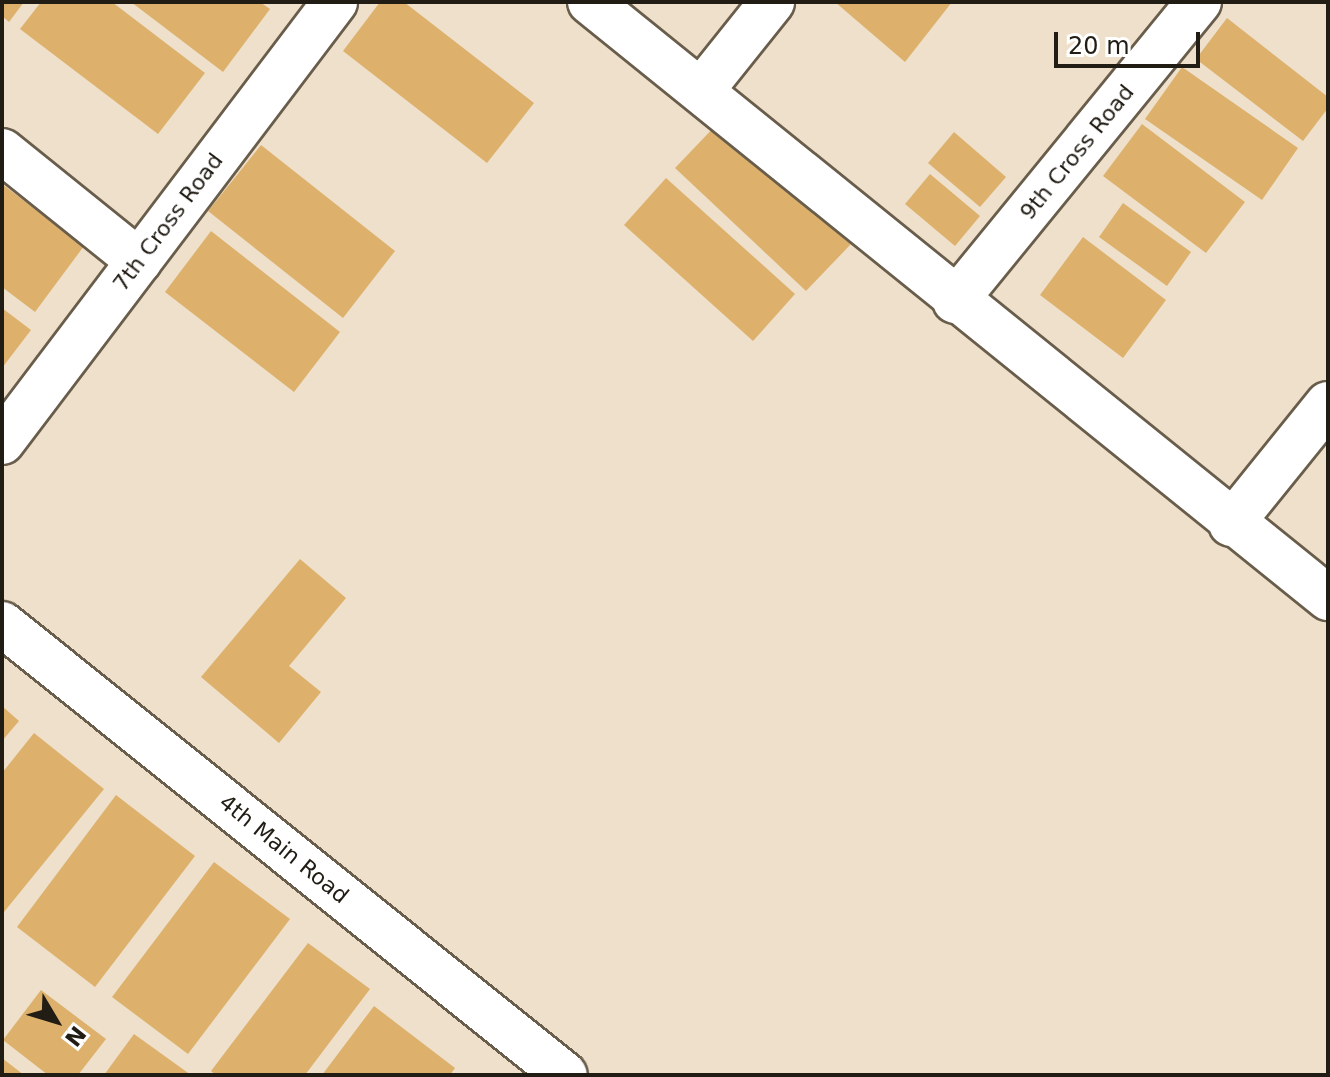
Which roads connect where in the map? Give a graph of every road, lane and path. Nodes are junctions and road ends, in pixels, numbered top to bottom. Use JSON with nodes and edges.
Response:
{"nodes":[{"id":1,"x":335,"y":2,"type":"edge"},
{"id":2,"x":590,"y":2,"type":"edge"},
{"id":3,"x":772,"y":2,"type":"edge"},
{"id":4,"x":1199,"y":2,"type":"edge"},
{"id":5,"x":701,"y":91,"type":"junction"},
{"id":6,"x":2,"y":151,"type":"edge"},
{"id":7,"x":139,"y":261,"type":"junction"},
{"id":8,"x":955,"y":301,"type":"junction"},
{"id":9,"x":1328,"y":404,"type":"edge"},
{"id":10,"x":2,"y":442,"type":"edge"},
{"id":11,"x":1231,"y":524,"type":"junction"},
{"id":12,"x":1328,"y":598,"type":"edge"},
{"id":13,"x":2,"y":624,"type":"edge"},
{"id":14,"x":565,"y":1075,"type":"edge"}],
"edges":[{"from":1,"to":7,"type":"street","name":"7th Cross Road"},
{"from":2,"to":5,"type":"street"},
{"from":3,"to":5,"type":"street"},
{"from":4,"to":8,"type":"street","name":"9th Cross Road"},
{"from":5,"to":8,"type":"street"},
{"from":6,"to":7,"type":"street"},
{"from":7,"to":10,"type":"street","name":"7th Cross Road"},
{"from":8,"to":11,"type":"street"},
{"from":9,"to":11,"type":"street"},
{"from":11,"to":12,"type":"street"},
{"from":13,"to":14,"type":"street","name":"4th Main Road"}]}
